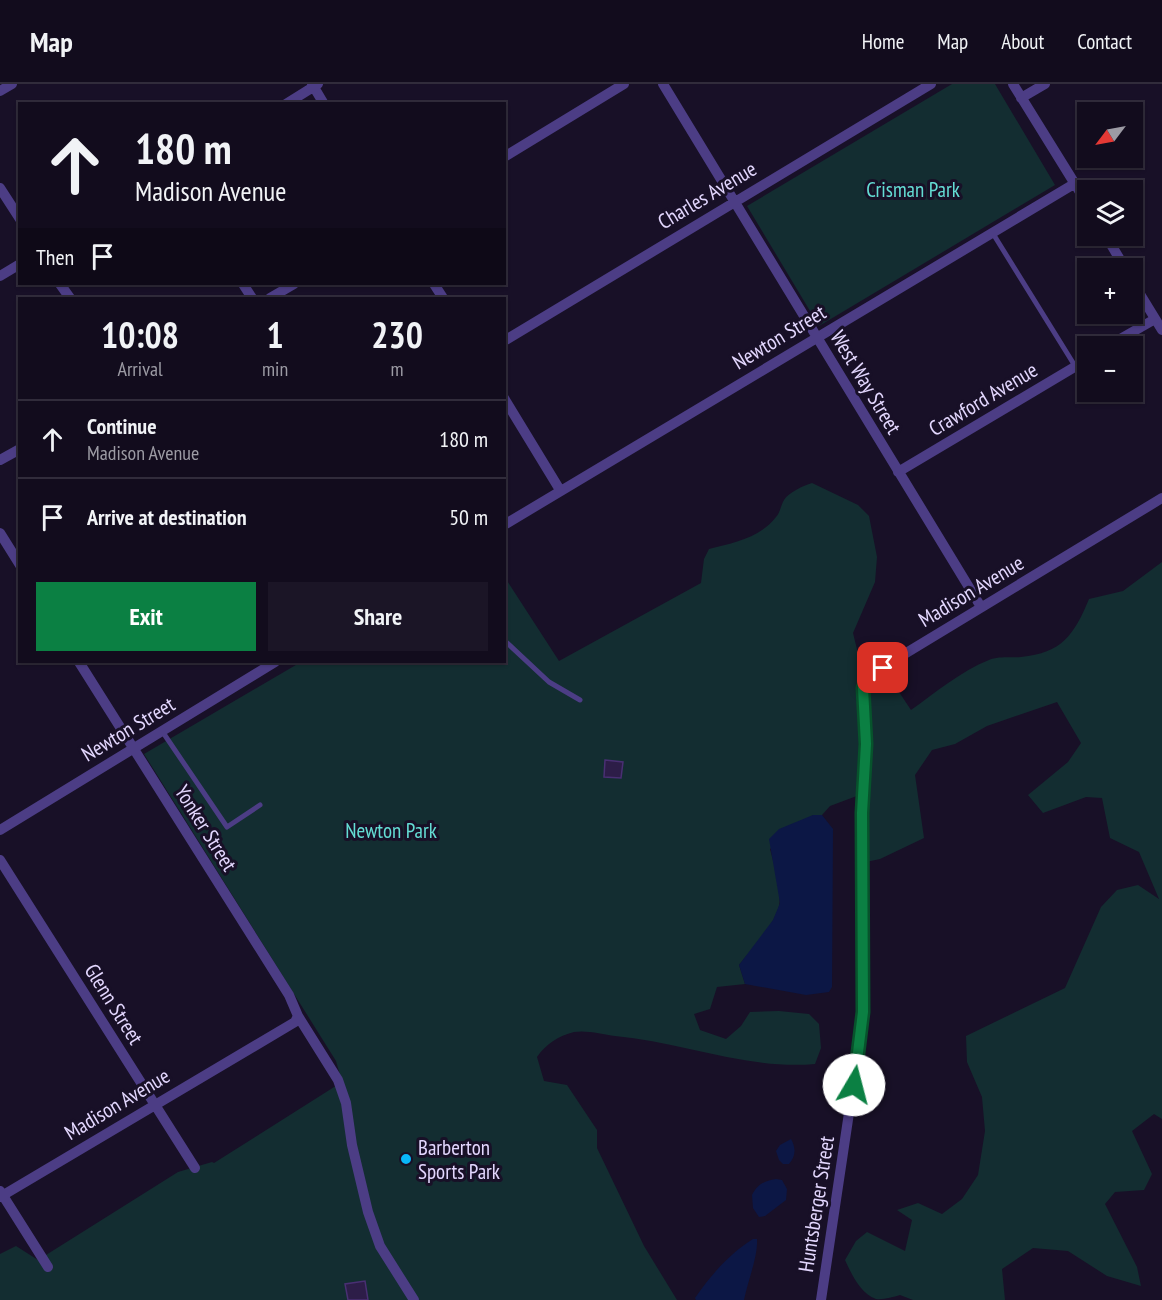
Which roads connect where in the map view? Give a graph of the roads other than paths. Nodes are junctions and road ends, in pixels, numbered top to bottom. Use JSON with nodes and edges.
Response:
{"nodes":[{"id":1,"x":12,"y":84,"type":"edge"},
{"id":2,"x":624,"y":84,"type":"edge"},
{"id":3,"x":663,"y":84,"type":"edge"},
{"id":4,"x":931,"y":84,"type":"edge"},
{"id":5,"x":1013,"y":84,"type":"edge"},
{"id":6,"x":1045,"y":84,"type":"edge"},
{"id":7,"x":315,"y":85,"type":"edge"},
{"id":8,"x":0,"y":91,"type":"edge"},
{"id":9,"x":1021,"y":98,"type":"junction"},
{"id":10,"x":289,"y":102,"type":"edge"},
{"id":11,"x":323,"y":102,"type":"edge"},
{"id":12,"x":506,"y":156,"type":"edge"},
{"id":13,"x":1074,"y":184,"type":"junction"},
{"id":14,"x":0,"y":188,"type":"edge"},
{"id":15,"x":1077,"y":188,"type":"edge"},
{"id":16,"x":735,"y":202,"type":"junction"},
{"id":17,"x":18,"y":216,"type":"edge"},
{"id":18,"x":992,"y":232,"type":"junction"},
{"id":19,"x":18,"y":265,"type":"edge"},
{"id":20,"x":0,"y":276,"type":"edge"},
{"id":21,"x":292,"y":285,"type":"edge"},
{"id":22,"x":272,"y":297,"type":"edge"},
{"id":23,"x":1143,"y":299,"type":"edge"},
{"id":24,"x":1155,"y":319,"type":"junction"},
{"id":25,"x":1162,"y":330,"type":"edge"},
{"id":26,"x":1125,"y":336,"type":"edge"},
{"id":27,"x":816,"y":337,"type":"junction"},
{"id":28,"x":506,"y":340,"type":"edge"},
{"id":29,"x":1075,"y":366,"type":"joint"},
{"id":30,"x":506,"y":401,"type":"edge"},
{"id":31,"x":18,"y":450,"type":"edge"},
{"id":32,"x":0,"y":460,"type":"edge"},
{"id":33,"x":898,"y":472,"type":"junction"},
{"id":34,"x":560,"y":490,"type":"junction"},
{"id":35,"x":1162,"y":498,"type":"edge"},
{"id":36,"x":506,"y":524,"type":"edge"},
{"id":37,"x":0,"y":533,"type":"edge"},
{"id":38,"x":18,"y":562,"type":"edge"},
{"id":39,"x":981,"y":607,"type":"junction"},
{"id":40,"x":506,"y":642,"type":"edge"},
{"id":41,"x":80,"y":663,"type":"edge"},
{"id":42,"x":273,"y":663,"type":"edge"},
{"id":43,"x":580,"y":700,"type":"dead end"},
{"id":44,"x":162,"y":731,"type":"junction"},
{"id":45,"x":133,"y":749,"type":"junction"},
{"id":46,"x":866,"y":756,"type":"joint"},
{"id":47,"x":260,"y":805,"type":"dead end"},
{"id":48,"x":0,"y":830,"type":"edge"},
{"id":49,"x":0,"y":861,"type":"edge"},
{"id":50,"x":298,"y":1016,"type":"junction"},
{"id":51,"x":155,"y":1104,"type":"junction"},
{"id":52,"x":195,"y":1168,"type":"dead end"},
{"id":53,"x":1,"y":1194,"type":"edge"},
{"id":54,"x":48,"y":1267,"type":"dead end"},
{"id":55,"x":414,"y":1300,"type":"edge"},
{"id":56,"x":820,"y":1300,"type":"edge"}],
"edges":[{"from":1,"to":8,"type":"street"},
{"from":2,"to":12,"type":"street"},
{"from":3,"to":16,"type":"street","name":"West Way Street"},
{"from":4,"to":16,"type":"street","name":"Charles Avenue"},
{"from":5,"to":9,"type":"street"},
{"from":6,"to":9,"type":"street"},
{"from":7,"to":10,"type":"street"},
{"from":7,"to":11,"type":"street"},
{"from":9,"to":13,"type":"street"},
{"from":13,"to":15,"type":"street"},
{"from":13,"to":18,"type":"street","name":"Newton Street"},
{"from":14,"to":17,"type":"street"},
{"from":16,"to":27,"type":"street","name":"West Way Street"},
{"from":16,"to":28,"type":"street","name":"Charles Avenue"},
{"from":18,"to":27,"type":"street","name":"Newton Street"},
{"from":18,"to":29,"type":"lane"},
{"from":19,"to":20,"type":"street"},
{"from":21,"to":22,"type":"street"},
{"from":23,"to":24,"type":"street"},
{"from":24,"to":25,"type":"street"},
{"from":24,"to":26,"type":"street"},
{"from":27,"to":33,"type":"street","name":"West Way Street"},
{"from":27,"to":34,"type":"street","name":"Newton Street"},
{"from":29,"to":33,"type":"street","name":"Crawford Avenue"},
{"from":30,"to":34,"type":"street"},
{"from":31,"to":32,"type":"street"},
{"from":33,"to":39,"type":"street","name":"West Way Street"},
{"from":34,"to":36,"type":"street","name":"Newton Street"},
{"from":35,"to":39,"type":"street","name":"Madison Avenue"},
{"from":37,"to":38,"type":"street"},
{"from":39,"to":46,"type":"street","name":"Madison Avenue"},
{"from":40,"to":43,"type":"lane"},
{"from":41,"to":45,"type":"street","name":"Yonker Street"},
{"from":42,"to":44,"type":"street","name":"Newton Street"},
{"from":44,"to":45,"type":"street","name":"Newton Street"},
{"from":44,"to":47,"type":"lane"},
{"from":45,"to":48,"type":"street","name":"Newton Street"},
{"from":45,"to":50,"type":"street","name":"Yonker Street"},
{"from":46,"to":56,"type":"street","name":"Huntsberger Street"},
{"from":49,"to":51,"type":"street","name":"Glenn Street"},
{"from":50,"to":51,"type":"street","name":"Madison Avenue"},
{"from":50,"to":55,"type":"street","name":"Yonker Street"},
{"from":51,"to":52,"type":"street","name":"Glenn Street"},
{"from":51,"to":53,"type":"street","name":"Madison Avenue"},
{"from":53,"to":54,"type":"street"}]}
